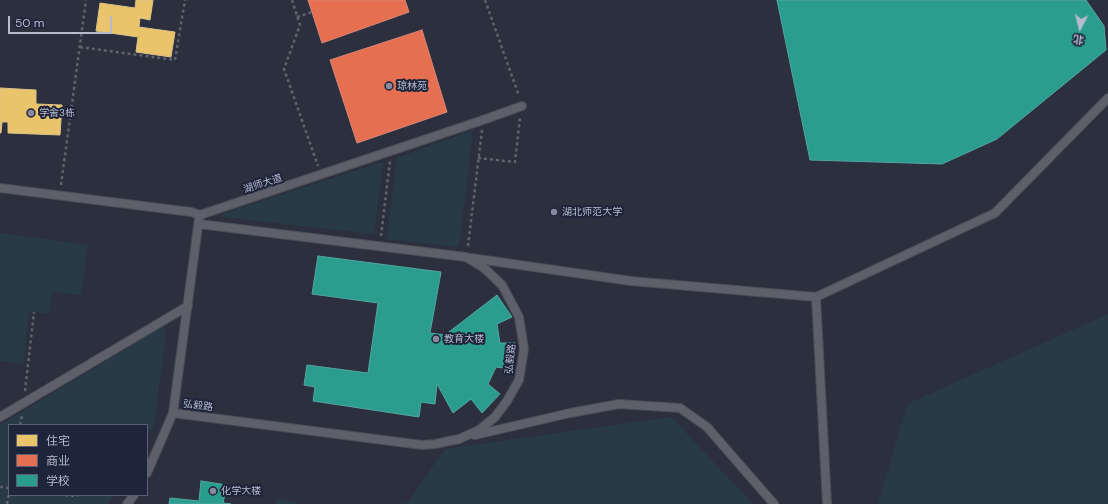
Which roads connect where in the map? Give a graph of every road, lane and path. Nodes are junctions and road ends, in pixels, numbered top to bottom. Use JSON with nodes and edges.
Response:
{"nodes":[{"id":1,"x":86,"y":0,"type":"edge"},
{"id":2,"x":185,"y":0,"type":"edge"},
{"id":3,"x":292,"y":0,"type":"edge"},
{"id":4,"x":485,"y":0,"type":"edge"},
{"id":5,"x":312,"y":12,"type":"dead end"},
{"id":6,"x":297,"y":17,"type":"junction"},
{"id":7,"x":80,"y":47,"type":"junction"},
{"id":8,"x":1108,"y":98,"type":"edge"},
{"id":9,"x":522,"y":106,"type":"junction"},
{"id":10,"x":483,"y":120,"type":"junction"},
{"id":11,"x":391,"y":151,"type":"junction"},
{"id":12,"x":478,"y":158,"type":"junction"},
{"id":13,"x":322,"y":175,"type":"junction"},
{"id":14,"x":0,"y":188,"type":"edge"},
{"id":15,"x":60,"y":196,"type":"junction"},
{"id":16,"x":200,"y":215,"type":"junction"},
{"id":17,"x":199,"y":224,"type":"junction"},
{"id":18,"x":379,"y":246,"type":"junction"},
{"id":19,"x":466,"y":257,"type":"junction"},
{"id":20,"x":816,"y":298,"type":"junction"},
{"id":21,"x":188,"y":306,"type":"junction"},
{"id":22,"x":34,"y":312,"type":"dead end"},
{"id":23,"x":24,"y":403,"type":"junction"},
{"id":24,"x":173,"y":413,"type":"junction"},
{"id":25,"x":0,"y":417,"type":"edge"},
{"id":26,"x":20,"y":424,"type":"edge"},
{"id":27,"x":459,"y":439,"type":"junction"},
{"id":28,"x":148,"y":471,"type":"edge"},
{"id":29,"x":133,"y":496,"type":"edge"},
{"id":30,"x":127,"y":504,"type":"edge"},
{"id":31,"x":774,"y":504,"type":"edge"},
{"id":32,"x":827,"y":504,"type":"edge"}],
"edges":[{"from":1,"to":7,"type":"path"},
{"from":2,"to":7,"type":"path"},
{"from":3,"to":6,"type":"path"},
{"from":4,"to":9,"type":"path"},
{"from":5,"to":6,"type":"path"},
{"from":6,"to":13,"type":"path"},
{"from":7,"to":15,"type":"path"},
{"from":8,"to":20,"type":"lane"},
{"from":9,"to":10,"type":"lane","name":"湖师大道"},
{"from":9,"to":12,"type":"path"},
{"from":10,"to":11,"type":"lane","name":"湖师大道"},
{"from":10,"to":12,"type":"path"},
{"from":11,"to":13,"type":"lane","name":"湖师大道"},
{"from":11,"to":18,"type":"path"},
{"from":12,"to":19,"type":"path"},
{"from":13,"to":16,"type":"lane","name":"湖师大道"},
{"from":14,"to":15,"type":"lane"},
{"from":15,"to":16,"type":"lane"},
{"from":16,"to":17,"type":"lane"},
{"from":17,"to":18,"type":"lane","name":"弘毅路"},
{"from":17,"to":21,"type":"lane"},
{"from":18,"to":19,"type":"lane","name":"弘毅路"},
{"from":19,"to":20,"type":"lane"},
{"from":19,"to":27,"type":"lane","name":"弘毅路"},
{"from":20,"to":32,"type":"lane"},
{"from":21,"to":23,"type":"lane"},
{"from":21,"to":24,"type":"lane"},
{"from":22,"to":23,"type":"path"},
{"from":23,"to":25,"type":"lane"},
{"from":23,"to":26,"type":"path"},
{"from":24,"to":27,"type":"lane","name":"弘毅路"},
{"from":24,"to":28,"type":"lane"},
{"from":27,"to":31,"type":"lane"},
{"from":29,"to":30,"type":"lane"}]}
